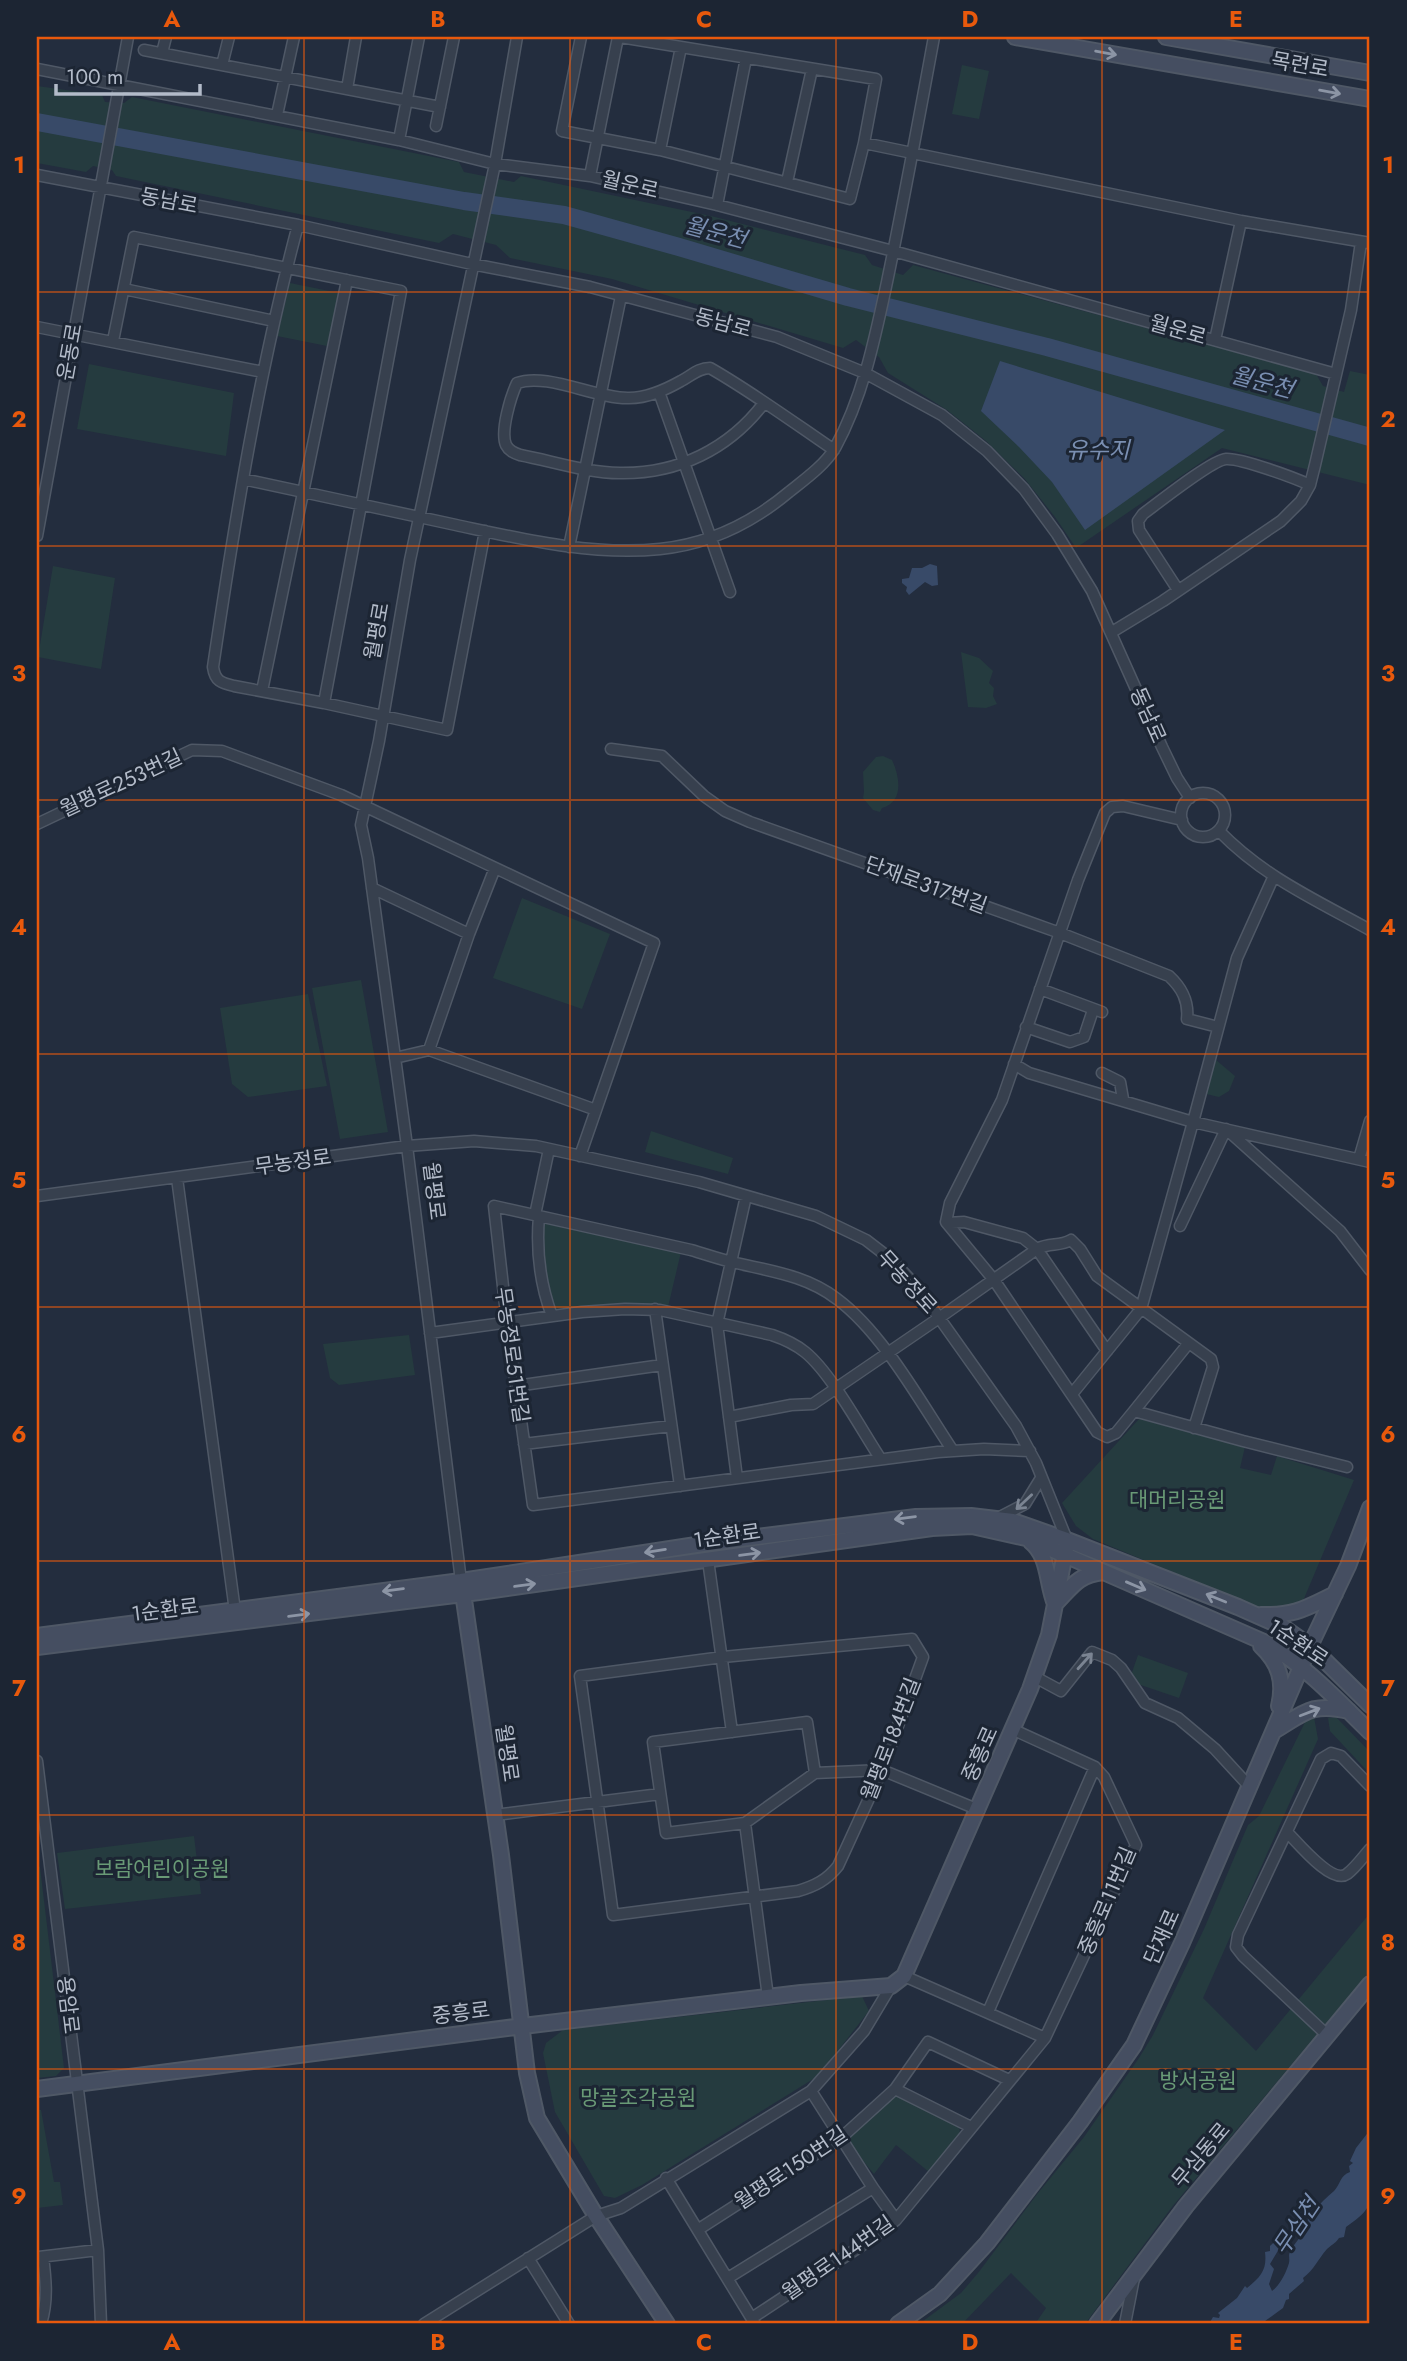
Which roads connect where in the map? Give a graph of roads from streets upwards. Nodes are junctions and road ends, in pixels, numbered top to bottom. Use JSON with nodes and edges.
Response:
{"nodes":[{"id":1,"x":128,"y":37,"type":"edge"},
{"id":2,"x":166,"y":37,"type":"edge"},
{"id":3,"x":229,"y":37,"type":"edge"},
{"id":4,"x":294,"y":37,"type":"edge"},
{"id":5,"x":356,"y":37,"type":"edge"},
{"id":6,"x":419,"y":37,"type":"edge"},
{"id":7,"x":454,"y":37,"type":"edge"},
{"id":8,"x":517,"y":37,"type":"edge"},
{"id":9,"x":581,"y":37,"type":"edge"},
{"id":10,"x":619,"y":37,"type":"edge"},
{"id":11,"x":934,"y":37,"type":"edge"},
{"id":12,"x":1015,"y":37,"type":"edge"},
{"id":13,"x":1166,"y":37,"type":"edge"},
{"id":14,"x":681,"y":47,"type":"junction"},
{"id":15,"x":144,"y":50,"type":"dead end"},
{"id":16,"x":162,"y":53,"type":"junction"},
{"id":17,"x":746,"y":58,"type":"junction"},
{"id":18,"x":222,"y":65,"type":"junction"},
{"id":19,"x":37,"y":68,"type":"edge"},
{"id":20,"x":812,"y":69,"type":"junction"},
{"id":21,"x":1370,"y":73,"type":"edge"},
{"id":22,"x":286,"y":77,"type":"junction"},
{"id":23,"x":118,"y":89,"type":"junction"},
{"id":24,"x":346,"y":89,"type":"junction"},
{"id":25,"x":1370,"y":99,"type":"edge"},
{"id":26,"x":407,"y":100,"type":"junction"},
{"id":27,"x":440,"y":107,"type":"junction"},
{"id":28,"x":277,"y":115,"type":"junction"},
{"id":29,"x":436,"y":126,"type":"dead end"},
{"id":30,"x":598,"y":137,"type":"junction"},
{"id":31,"x":399,"y":140,"type":"junction"},
{"id":32,"x":864,"y":143,"type":"junction"},
{"id":33,"x":660,"y":150,"type":"junction"},
{"id":34,"x":912,"y":152,"type":"junction"},
{"id":35,"x":495,"y":164,"type":"junction"},
{"id":36,"x":726,"y":166,"type":"junction"},
{"id":37,"x":37,"y":176,"type":"edge"},
{"id":38,"x":590,"y":176,"type":"junction"},
{"id":39,"x":787,"y":182,"type":"junction"},
{"id":40,"x":100,"y":187,"type":"junction"},
{"id":41,"x":717,"y":205,"type":"junction"},
{"id":42,"x":1241,"y":221,"type":"junction"},
{"id":43,"x":298,"y":226,"type":"junction"},
{"id":44,"x":1366,"y":242,"type":"edge"},
{"id":45,"x":894,"y":251,"type":"junction"},
{"id":46,"x":472,"y":264,"type":"junction"},
{"id":47,"x":287,"y":268,"type":"junction"},
{"id":48,"x":348,"y":280,"type":"junction"},
{"id":49,"x":124,"y":289,"type":"junction"},
{"id":50,"x":621,"y":296,"type":"junction"},
{"id":51,"x":274,"y":321,"type":"junction"},
{"id":52,"x":37,"y":327,"type":"edge"},
{"id":53,"x":74,"y":333,"type":"junction"},
{"id":54,"x":1215,"y":340,"type":"junction"},
{"id":55,"x":113,"y":341,"type":"junction"},
{"id":56,"x":263,"y":372,"type":"junction"},
{"id":57,"x":865,"y":373,"type":"junction"},
{"id":58,"x":1336,"y":374,"type":"junction"},
{"id":59,"x":659,"y":392,"type":"junction"},
{"id":60,"x":599,"y":395,"type":"junction"},
{"id":61,"x":764,"y":403,"type":"junction"},
{"id":62,"x":834,"y":450,"type":"junction"},
{"id":63,"x":685,"y":463,"type":"junction"},
{"id":64,"x":585,"y":468,"type":"junction"},
{"id":65,"x":243,"y":479,"type":"junction"},
{"id":66,"x":1311,"y":485,"type":"junction"},
{"id":67,"x":304,"y":492,"type":"junction"},
{"id":68,"x":40,"y":502,"type":"edge"},
{"id":69,"x":361,"y":505,"type":"junction"},
{"id":70,"x":419,"y":517,"type":"junction"},
{"id":71,"x":485,"y":531,"type":"junction"},
{"id":72,"x":37,"y":536,"type":"edge"},
{"id":73,"x":709,"y":538,"type":"junction"},
{"id":74,"x":569,"y":547,"type":"junction"},
{"id":75,"x":1178,"y":590,"type":"junction"},
{"id":76,"x":730,"y":592,"type":"dead end"},
{"id":77,"x":1112,"y":632,"type":"junction"},
{"id":78,"x":262,"y":691,"type":"junction"},
{"id":79,"x":324,"y":703,"type":"junction"},
{"id":80,"x":384,"y":716,"type":"junction"},
{"id":81,"x":611,"y":749,"type":"dead end"},
{"id":82,"x":1190,"y":798,"type":"junction"},
{"id":83,"x":365,"y":807,"type":"junction"},
{"id":84,"x":39,"y":819,"type":"edge"},
{"id":85,"x":1182,"y":820,"type":"junction"},
{"id":86,"x":1219,"y":831,"type":"junction"},
{"id":87,"x":495,"y":868,"type":"junction"},
{"id":88,"x":1273,"y":878,"type":"junction"},
{"id":89,"x":372,"y":888,"type":"junction"},
{"id":90,"x":1370,"y":930,"type":"edge"},
{"id":91,"x":1060,"y":933,"type":"junction"},
{"id":92,"x":469,"y":934,"type":"junction"},
{"id":93,"x":1040,"y":989,"type":"junction"},
{"id":94,"x":1027,"y":1027,"type":"junction"},
{"id":95,"x":1218,"y":1027,"type":"junction"},
{"id":96,"x":429,"y":1050,"type":"junction"},
{"id":97,"x":395,"y":1058,"type":"junction"},
{"id":98,"x":1014,"y":1064,"type":"junction"},
{"id":99,"x":1102,"y":1073,"type":"dead end"},
{"id":100,"x":1124,"y":1100,"type":"junction"},
{"id":101,"x":596,"y":1110,"type":"junction"},
{"id":102,"x":1370,"y":1121,"type":"edge"},
{"id":103,"x":1193,"y":1122,"type":"junction"},
{"id":104,"x":1226,"y":1129,"type":"junction"},
{"id":105,"x":407,"y":1146,"type":"junction"},
{"id":106,"x":549,"y":1149,"type":"junction"},
{"id":107,"x":580,"y":1156,"type":"junction"},
{"id":108,"x":1359,"y":1159,"type":"junction"},
{"id":109,"x":1370,"y":1162,"type":"edge"},
{"id":110,"x":177,"y":1178,"type":"junction"},
{"id":111,"x":37,"y":1196,"type":"edge"},
{"id":112,"x":746,"y":1196,"type":"junction"},
{"id":113,"x":537,"y":1216,"type":"junction"},
{"id":114,"x":947,"y":1223,"type":"junction"},
{"id":115,"x":1180,"y":1226,"type":"dead end"},
{"id":116,"x":1037,"y":1249,"type":"junction"},
{"id":117,"x":732,"y":1262,"type":"junction"},
{"id":118,"x":1370,"y":1270,"type":"edge"},
{"id":119,"x":994,"y":1280,"type":"junction"},
{"id":120,"x":655,"y":1309,"type":"junction"},
{"id":121,"x":1142,"y":1309,"type":"junction"},
{"id":122,"x":552,"y":1316,"type":"junction"},
{"id":123,"x":939,"y":1318,"type":"junction"},
{"id":124,"x":507,"y":1322,"type":"junction"},
{"id":125,"x":717,"y":1324,"type":"junction"},
{"id":126,"x":430,"y":1333,"type":"junction"},
{"id":127,"x":1188,"y":1344,"type":"junction"},
{"id":128,"x":1107,"y":1351,"type":"junction"},
{"id":129,"x":888,"y":1354,"type":"junction"},
{"id":130,"x":662,"y":1365,"type":"junction"},
{"id":131,"x":516,"y":1386,"type":"junction"},
{"id":132,"x":836,"y":1390,"type":"junction"},
{"id":133,"x":1072,"y":1394,"type":"junction"},
{"id":134,"x":1134,"y":1411,"type":"junction"},
{"id":135,"x":729,"y":1417,"type":"junction"},
{"id":136,"x":671,"y":1426,"type":"junction"},
{"id":137,"x":1194,"y":1428,"type":"junction"},
{"id":138,"x":524,"y":1444,"type":"junction"},
{"id":139,"x":953,"y":1451,"type":"junction"},
{"id":140,"x":1030,"y":1451,"type":"junction"},
{"id":141,"x":880,"y":1458,"type":"junction"},
{"id":142,"x":1347,"y":1467,"type":"dead end"},
{"id":143,"x":737,"y":1478,"type":"junction"},
{"id":144,"x":1041,"y":1478,"type":"junction"},
{"id":145,"x":680,"y":1486,"type":"junction"},
{"id":146,"x":1370,"y":1508,"type":"edge"},
{"id":147,"x":998,"y":1518,"type":"junction"},
{"id":148,"x":1026,"y":1538,"type":"junction"},
{"id":149,"x":1066,"y":1547,"type":"junction"},
{"id":150,"x":708,"y":1560,"type":"junction"},
{"id":151,"x":1103,"y":1572,"type":"junction"},
{"id":152,"x":462,"y":1587,"type":"junction"},
{"id":153,"x":1335,"y":1594,"type":"junction"},
{"id":154,"x":1055,"y":1604,"type":"junction"},
{"id":155,"x":235,"y":1611,"type":"junction"},
{"id":156,"x":1255,"y":1615,"type":"junction"},
{"id":157,"x":37,"y":1636,"type":"edge"},
{"id":158,"x":1250,"y":1636,"type":"junction"},
{"id":159,"x":1311,"y":1646,"type":"junction"},
{"id":160,"x":37,"y":1647,"type":"edge"},
{"id":161,"x":723,"y":1657,"type":"junction"},
{"id":162,"x":1301,"y":1667,"type":"junction"},
{"id":163,"x":1035,"y":1676,"type":"junction"},
{"id":164,"x":1370,"y":1705,"type":"edge"},
{"id":165,"x":1349,"y":1711,"type":"junction"},
{"id":166,"x":1014,"y":1730,"type":"junction"},
{"id":167,"x":1274,"y":1731,"type":"junction"},
{"id":168,"x":732,"y":1732,"type":"junction"},
{"id":169,"x":1370,"y":1732,"type":"edge"},
{"id":170,"x":37,"y":1760,"type":"edge"},
{"id":171,"x":1095,"y":1767,"type":"junction"},
{"id":172,"x":882,"y":1770,"type":"junction"},
{"id":173,"x":815,"y":1773,"type":"junction"},
{"id":174,"x":1249,"y":1786,"type":"junction"},
{"id":175,"x":1370,"y":1786,"type":"edge"},
{"id":176,"x":660,"y":1794,"type":"junction"},
{"id":177,"x":597,"y":1802,"type":"junction"},
{"id":178,"x":979,"y":1810,"type":"junction"},
{"id":179,"x":495,"y":1815,"type":"junction"},
{"id":180,"x":745,"y":1824,"type":"junction"},
{"id":181,"x":1287,"y":1832,"type":"junction"},
{"id":182,"x":1370,"y":1849,"type":"edge"},
{"id":183,"x":753,"y":1898,"type":"junction"},
{"id":184,"x":904,"y":1976,"type":"junction"},
{"id":185,"x":1370,"y":1984,"type":"edge"},
{"id":186,"x":891,"y":1986,"type":"junction"},
{"id":187,"x":768,"y":1997,"type":"junction"},
{"id":188,"x":988,"y":2012,"type":"junction"},
{"id":189,"x":523,"y":2026,"type":"junction"},
{"id":190,"x":1327,"y":2035,"type":"junction"},
{"id":191,"x":1045,"y":2038,"type":"junction"},
{"id":192,"x":1009,"y":2080,"type":"junction"},
{"id":193,"x":77,"y":2084,"type":"junction"},
{"id":194,"x":37,"y":2089,"type":"edge"},
{"id":195,"x":895,"y":2089,"type":"junction"},
{"id":196,"x":811,"y":2091,"type":"junction"},
{"id":197,"x":971,"y":2127,"type":"junction"},
{"id":198,"x":842,"y":2137,"type":"junction"},
{"id":199,"x":667,"y":2178,"type":"junction"},
{"id":200,"x":873,"y":2188,"type":"junction"},
{"id":201,"x":596,"y":2216,"type":"junction"},
{"id":202,"x":896,"y":2220,"type":"junction"},
{"id":203,"x":699,"y":2229,"type":"junction"},
{"id":204,"x":98,"y":2250,"type":"junction"},
{"id":205,"x":40,"y":2257,"type":"edge"},
{"id":206,"x":528,"y":2258,"type":"junction"},
{"id":207,"x":1134,"y":2274,"type":"junction"},
{"id":208,"x":728,"y":2278,"type":"junction"},
{"id":209,"x":41,"y":2318,"type":"edge"},
{"id":210,"x":754,"y":2321,"type":"edge"},
{"id":211,"x":101,"y":2324,"type":"edge"},
{"id":212,"x":424,"y":2324,"type":"edge"},
{"id":213,"x":569,"y":2324,"type":"edge"},
{"id":214,"x":667,"y":2324,"type":"edge"},
{"id":215,"x":898,"y":2324,"type":"edge"},
{"id":216,"x":1097,"y":2324,"type":"edge"},
{"id":217,"x":1125,"y":2324,"type":"edge"}],
"edges":[{"from":1,"to":23,"type":"street","name":"운동로"},
{"from":2,"to":16,"type":"street"},
{"from":3,"to":18,"type":"street"},
{"from":4,"to":22,"type":"street"},
{"from":5,"to":24,"type":"street"},
{"from":6,"to":26,"type":"street"},
{"from":7,"to":27,"type":"street"},
{"from":8,"to":35,"type":"street","name":"월평로"},
{"from":9,"to":30,"type":"street"},
{"from":10,"to":14,"type":"street"},
{"from":10,"to":30,"type":"street"},
{"from":11,"to":34,"type":"street"},
{"from":12,"to":25,"type":"street","name":"목련로","one_way":true},
{"from":13,"to":21,"type":"street","name":"목련로"},
{"from":14,"to":17,"type":"street"},
{"from":14,"to":33,"type":"street"},
{"from":15,"to":16,"type":"street"},
{"from":16,"to":18,"type":"street"},
{"from":17,"to":20,"type":"street"},
{"from":17,"to":36,"type":"street"},
{"from":18,"to":22,"type":"street"},
{"from":19,"to":23,"type":"street","name":"월운로"},
{"from":20,"to":32,"type":"street"},
{"from":20,"to":39,"type":"street"},
{"from":22,"to":24,"type":"street"},
{"from":22,"to":28,"type":"street"},
{"from":23,"to":28,"type":"street","name":"월운로"},
{"from":23,"to":40,"type":"street","name":"운동로"},
{"from":24,"to":26,"type":"street"},
{"from":26,"to":27,"type":"street"},
{"from":26,"to":31,"type":"street"},
{"from":27,"to":29,"type":"street"},
{"from":28,"to":31,"type":"street","name":"월운로"},
{"from":30,"to":33,"type":"street"},
{"from":30,"to":38,"type":"street"},
{"from":31,"to":35,"type":"street","name":"월운로"},
{"from":32,"to":34,"type":"street"},
{"from":32,"to":39,"type":"street"},
{"from":33,"to":36,"type":"street"},
{"from":34,"to":42,"type":"street"},
{"from":34,"to":45,"type":"street"},
{"from":35,"to":38,"type":"street","name":"월운로"},
{"from":35,"to":46,"type":"street","name":"월평로"},
{"from":36,"to":39,"type":"street"},
{"from":36,"to":41,"type":"street"},
{"from":37,"to":40,"type":"street","name":"동남로"},
{"from":38,"to":41,"type":"street","name":"월운로"},
{"from":40,"to":43,"type":"street","name":"동남로"},
{"from":40,"to":53,"type":"street","name":"운동로"},
{"from":41,"to":45,"type":"street","name":"월운로"},
{"from":42,"to":44,"type":"street"},
{"from":42,"to":54,"type":"street"},
{"from":43,"to":46,"type":"street","name":"동남로"},
{"from":43,"to":47,"type":"street"},
{"from":44,"to":58,"type":"street"},
{"from":45,"to":54,"type":"street","name":"월운로"},
{"from":45,"to":57,"type":"street"},
{"from":46,"to":50,"type":"street","name":"동남로"},
{"from":46,"to":70,"type":"street","name":"월평로"},
{"from":47,"to":48,"type":"street"},
{"from":47,"to":49,"type":"street"},
{"from":47,"to":51,"type":"street"},
{"from":48,"to":67,"type":"street"},
{"from":48,"to":69,"type":"street"},
{"from":49,"to":51,"type":"street"},
{"from":49,"to":55,"type":"street"},
{"from":50,"to":57,"type":"street","name":"동남로"},
{"from":50,"to":60,"type":"street"},
{"from":51,"to":56,"type":"street"},
{"from":52,"to":53,"type":"street"},
{"from":53,"to":55,"type":"street"},
{"from":53,"to":68,"type":"street","name":"운동로"},
{"from":54,"to":58,"type":"street","name":"월운로"},
{"from":55,"to":56,"type":"street"},
{"from":56,"to":65,"type":"street"},
{"from":57,"to":62,"type":"street"},
{"from":57,"to":77,"type":"street","name":"동남로"},
{"from":58,"to":66,"type":"street"},
{"from":59,"to":60,"type":"street"},
{"from":59,"to":61,"type":"street"},
{"from":59,"to":63,"type":"street"},
{"from":60,"to":64,"type":"street"},
{"from":60,"to":64,"type":"street"},
{"from":61,"to":62,"type":"street"},
{"from":61,"to":63,"type":"street"},
{"from":62,"to":73,"type":"street"},
{"from":63,"to":64,"type":"street"},
{"from":63,"to":73,"type":"street"},
{"from":64,"to":74,"type":"street"},
{"from":65,"to":67,"type":"street"},
{"from":65,"to":78,"type":"street"},
{"from":66,"to":75,"type":"street"},
{"from":66,"to":75,"type":"street"},
{"from":67,"to":69,"type":"street"},
{"from":67,"to":78,"type":"street"},
{"from":68,"to":72,"type":"street","name":"운동로"},
{"from":69,"to":70,"type":"street"},
{"from":69,"to":79,"type":"street"},
{"from":70,"to":71,"type":"street"},
{"from":70,"to":80,"type":"street","name":"월평로"},
{"from":71,"to":74,"type":"street"},
{"from":71,"to":80,"type":"street"},
{"from":73,"to":74,"type":"street"},
{"from":73,"to":76,"type":"street"},
{"from":75,"to":77,"type":"street"},
{"from":77,"to":82,"type":"street","name":"동남로"},
{"from":78,"to":79,"type":"street"},
{"from":79,"to":80,"type":"street"},
{"from":80,"to":83,"type":"street","name":"월평로"},
{"from":81,"to":91,"type":"street","name":"단재로317번길"},
{"from":82,"to":85,"type":"street"},
{"from":82,"to":86,"type":"street"},
{"from":83,"to":84,"type":"street","name":"월평로253번길"},
{"from":83,"to":87,"type":"street","name":"월평로253번길"},
{"from":83,"to":89,"type":"street","name":"월평로"},
{"from":85,"to":86,"type":"street"},
{"from":85,"to":91,"type":"street"},
{"from":86,"to":88,"type":"street"},
{"from":87,"to":92,"type":"street"},
{"from":87,"to":101,"type":"street","name":"월평로253번길"},
{"from":88,"to":90,"type":"street"},
{"from":88,"to":95,"type":"street"},
{"from":89,"to":92,"type":"street"},
{"from":89,"to":97,"type":"street","name":"월평로"},
{"from":91,"to":93,"type":"street"},
{"from":91,"to":95,"type":"street","name":"단재로317번길"},
{"from":92,"to":96,"type":"street"},
{"from":93,"to":94,"type":"street"},
{"from":93,"to":94,"type":"street"},
{"from":94,"to":98,"type":"street"},
{"from":95,"to":103,"type":"street"},
{"from":96,"to":97,"type":"street"},
{"from":96,"to":101,"type":"street"},
{"from":97,"to":105,"type":"street","name":"월평로"},
{"from":98,"to":100,"type":"street"},
{"from":98,"to":114,"type":"street"},
{"from":99,"to":100,"type":"street"},
{"from":100,"to":103,"type":"street"},
{"from":101,"to":107,"type":"street"},
{"from":102,"to":108,"type":"street"},
{"from":103,"to":104,"type":"street"},
{"from":103,"to":121,"type":"street"},
{"from":104,"to":108,"type":"street"},
{"from":104,"to":115,"type":"street"},
{"from":104,"to":118,"type":"street"},
{"from":105,"to":106,"type":"street","name":"무농정로"},
{"from":105,"to":110,"type":"street","name":"무농정로"},
{"from":105,"to":126,"type":"street","name":"월평로"},
{"from":106,"to":107,"type":"street","name":"무농정로"},
{"from":106,"to":113,"type":"street"},
{"from":107,"to":112,"type":"street","name":"무농정로"},
{"from":108,"to":109,"type":"street"},
{"from":110,"to":111,"type":"street","name":"무농정로"},
{"from":110,"to":155,"type":"street"},
{"from":112,"to":117,"type":"street"},
{"from":112,"to":123,"type":"street","name":"무농정로"},
{"from":113,"to":117,"type":"street"},
{"from":113,"to":122,"type":"street"},
{"from":113,"to":124,"type":"street","name":"무농정로51번길"},
{"from":114,"to":116,"type":"street"},
{"from":114,"to":119,"type":"street"},
{"from":116,"to":119,"type":"street"},
{"from":116,"to":121,"type":"street"},
{"from":116,"to":128,"type":"street"},
{"from":117,"to":125,"type":"street"},
{"from":117,"to":129,"type":"street"},
{"from":119,"to":123,"type":"street"},
{"from":119,"to":133,"type":"street"},
{"from":120,"to":122,"type":"street"},
{"from":120,"to":125,"type":"street"},
{"from":120,"to":130,"type":"street"},
{"from":121,"to":127,"type":"street"},
{"from":121,"to":128,"type":"street"},
{"from":122,"to":124,"type":"street"},
{"from":123,"to":129,"type":"street"},
{"from":123,"to":140,"type":"street","name":"무농정로"},
{"from":124,"to":126,"type":"street"},
{"from":124,"to":131,"type":"street","name":"무농정로51번길"},
{"from":125,"to":132,"type":"street"},
{"from":125,"to":135,"type":"street"},
{"from":126,"to":152,"type":"street","name":"월평로"},
{"from":127,"to":134,"type":"street"},
{"from":127,"to":137,"type":"street"},
{"from":128,"to":133,"type":"street"},
{"from":129,"to":132,"type":"street"},
{"from":129,"to":139,"type":"street"},
{"from":130,"to":131,"type":"street"},
{"from":130,"to":136,"type":"street"},
{"from":131,"to":138,"type":"street","name":"무농정로51번길"},
{"from":132,"to":135,"type":"street"},
{"from":132,"to":141,"type":"street"},
{"from":133,"to":134,"type":"street"},
{"from":134,"to":137,"type":"street"},
{"from":135,"to":143,"type":"street"},
{"from":136,"to":138,"type":"street"},
{"from":136,"to":145,"type":"street"},
{"from":137,"to":142,"type":"street"},
{"from":138,"to":145,"type":"street","name":"무농정로51번길"},
{"from":139,"to":140,"type":"street"},
{"from":139,"to":141,"type":"street"},
{"from":140,"to":144,"type":"street","name":"무농정로"},
{"from":141,"to":143,"type":"street"},
{"from":143,"to":145,"type":"street"},
{"from":144,"to":147,"type":"street","one_way":true},
{"from":144,"to":149,"type":"street","name":"무농정로"},
{"from":146,"to":153,"type":"street","name":"단재로"},
{"from":147,"to":149,"type":"street","name":"1순환로"},
{"from":147,"to":152,"type":"street","name":"1순환로","one_way":true},
{"from":148,"to":149,"type":"street","name":"1순환로"},
{"from":150,"to":148,"type":"street","name":"1순환로","one_way":true},
{"from":148,"to":154,"type":"street"},
{"from":149,"to":151,"type":"street","name":"1순환로"},
{"from":149,"to":154,"type":"street","name":"중흥로"},
{"from":156,"to":149,"type":"street","name":"1순환로","one_way":true},
{"from":152,"to":150,"type":"street","name":"1순환로","one_way":true},
{"from":150,"to":161,"type":"street"},
{"from":151,"to":154,"type":"street"},
{"from":151,"to":158,"type":"street","name":"1순환로","one_way":true},
{"from":152,"to":155,"type":"street","name":"1순환로","one_way":true},
{"from":160,"to":152,"type":"street","name":"1순환로","one_way":true},
{"from":152,"to":179,"type":"street","name":"월평로"},
{"from":153,"to":156,"type":"street"},
{"from":153,"to":159,"type":"street","name":"단재로"},
{"from":154,"to":163,"type":"street","name":"중흥로"},
{"from":155,"to":157,"type":"street","name":"1순환로"},
{"from":156,"to":159,"type":"street","name":"1순환로"},
{"from":158,"to":162,"type":"street","name":"1순환로"},
{"from":158,"to":167,"type":"street"},
{"from":159,"to":162,"type":"street","name":"단재로"},
{"from":159,"to":164,"type":"street","name":"1순환로"},
{"from":161,"to":168,"type":"street"},
{"from":161,"to":172,"type":"street","name":"월평로184번길"},
{"from":161,"to":177,"type":"street","name":"월평로184번길"},
{"from":162,"to":165,"type":"street","name":"1순환로"},
{"from":162,"to":167,"type":"street","name":"단재로"},
{"from":163,"to":166,"type":"street","name":"중흥로"},
{"from":163,"to":174,"type":"street","one_way":true},
{"from":167,"to":165,"type":"street","one_way":true},
{"from":165,"to":169,"type":"street","name":"1순환로"},
{"from":166,"to":171,"type":"street"},
{"from":166,"to":178,"type":"street","name":"중흥로"},
{"from":167,"to":174,"type":"street","name":"단재로"},
{"from":168,"to":173,"type":"street"},
{"from":168,"to":176,"type":"street"},
{"from":170,"to":193,"type":"street","name":"용암로"},
{"from":171,"to":188,"type":"street"},
{"from":171,"to":191,"type":"street","name":"중흥로11번길"},
{"from":172,"to":173,"type":"street"},
{"from":172,"to":178,"type":"street"},
{"from":172,"to":183,"type":"street","name":"월평로184번길"},
{"from":173,"to":180,"type":"street"},
{"from":174,"to":215,"type":"street","name":"단재로"},
{"from":175,"to":181,"type":"street"},
{"from":176,"to":177,"type":"street"},
{"from":176,"to":180,"type":"street"},
{"from":177,"to":179,"type":"street"},
{"from":177,"to":183,"type":"street","name":"월평로184번길"},
{"from":178,"to":184,"type":"street","name":"중흥로"},
{"from":179,"to":189,"type":"street","name":"월평로"},
{"from":180,"to":183,"type":"street"},
{"from":181,"to":182,"type":"street"},
{"from":181,"to":190,"type":"street"},
{"from":183,"to":187,"type":"street"},
{"from":184,"to":186,"type":"street"},
{"from":184,"to":188,"type":"street"},
{"from":185,"to":190,"type":"street","name":"무심동로"},
{"from":186,"to":187,"type":"street","name":"중흥로"},
{"from":186,"to":196,"type":"street"},
{"from":187,"to":189,"type":"street","name":"중흥로"},
{"from":188,"to":191,"type":"street"},
{"from":189,"to":193,"type":"street","name":"중흥로"},
{"from":189,"to":201,"type":"street","name":"월평로"},
{"from":190,"to":207,"type":"street","name":"무심동로"},
{"from":191,"to":192,"type":"street","name":"월평로144번길"},
{"from":192,"to":195,"type":"street","name":"월평로150번길"},
{"from":192,"to":197,"type":"street","name":"월평로144번길"},
{"from":193,"to":194,"type":"street","name":"중흥로"},
{"from":193,"to":204,"type":"street","name":"용암로"},
{"from":195,"to":197,"type":"street"},
{"from":195,"to":198,"type":"street","name":"월평로150번길"},
{"from":196,"to":198,"type":"street"},
{"from":196,"to":199,"type":"street"},
{"from":197,"to":202,"type":"street","name":"월평로144번길"},
{"from":198,"to":200,"type":"street"},
{"from":198,"to":203,"type":"street","name":"월평로150번길"},
{"from":199,"to":201,"type":"street"},
{"from":199,"to":203,"type":"street"},
{"from":200,"to":202,"type":"street"},
{"from":200,"to":208,"type":"street"},
{"from":201,"to":206,"type":"street"},
{"from":201,"to":214,"type":"street","name":"월평로"},
{"from":202,"to":210,"type":"street","name":"월평로144번길"},
{"from":203,"to":208,"type":"street"},
{"from":204,"to":205,"type":"street"},
{"from":204,"to":211,"type":"street","name":"용암로"},
{"from":205,"to":209,"type":"street"},
{"from":206,"to":212,"type":"street"},
{"from":206,"to":213,"type":"street"},
{"from":207,"to":216,"type":"street","name":"무심동로"},
{"from":207,"to":217,"type":"street"},
{"from":208,"to":210,"type":"street"}]}
